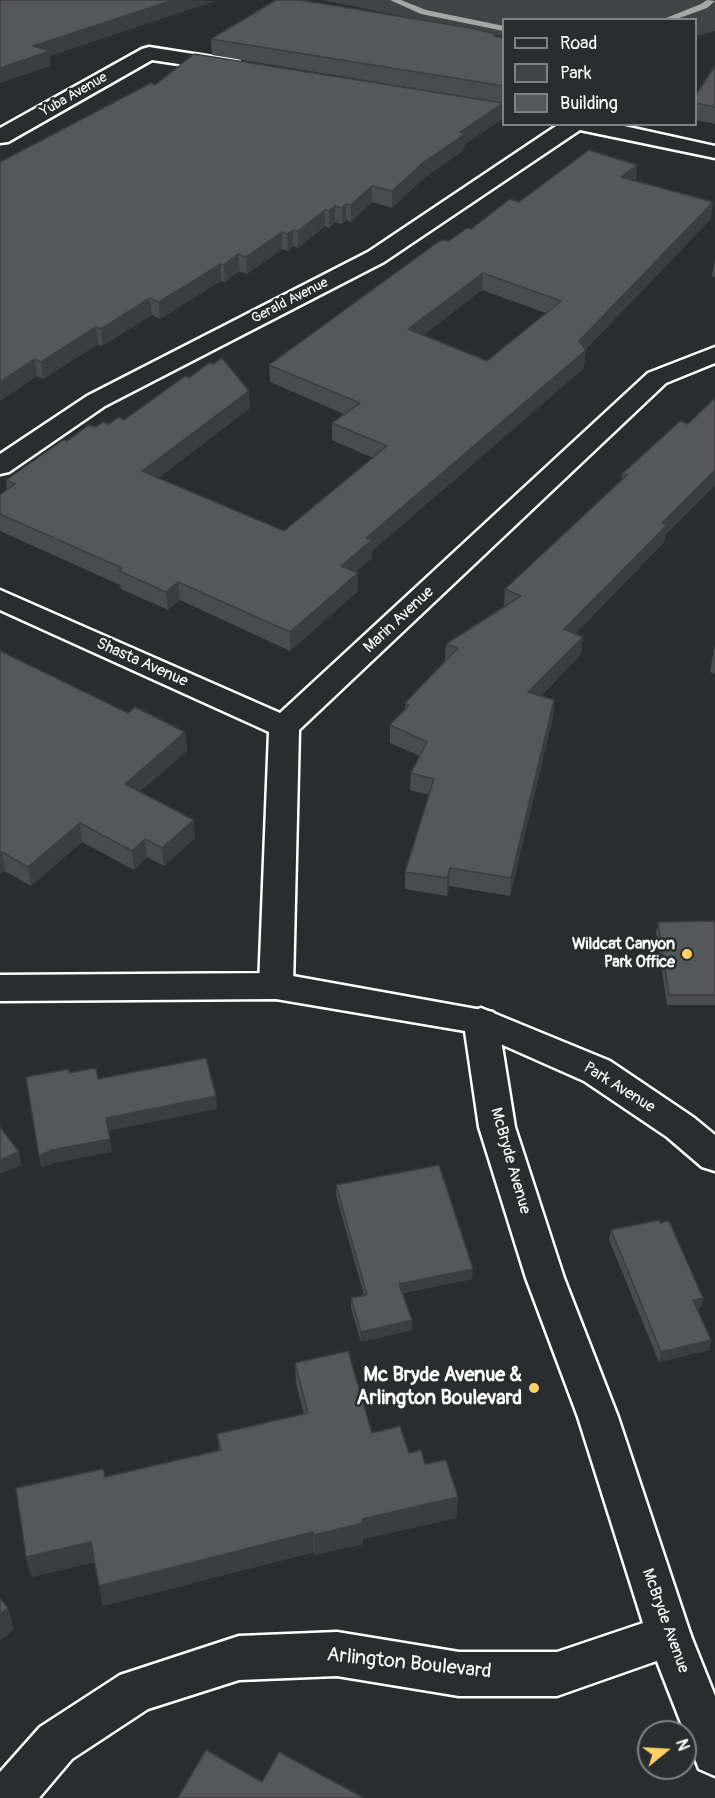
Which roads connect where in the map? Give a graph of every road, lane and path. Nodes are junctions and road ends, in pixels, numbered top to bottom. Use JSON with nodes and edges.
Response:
{"nodes":[{"id":1,"x":255,"y":70,"type":"edge"},
{"id":2,"x":571,"y":126,"type":"edge"},
{"id":3,"x":592,"y":126,"type":"edge"},
{"id":4,"x":0,"y":137,"type":"edge"},
{"id":5,"x":715,"y":152,"type":"edge"},
{"id":6,"x":715,"y":354,"type":"edge"},
{"id":7,"x":0,"y":466,"type":"edge"},
{"id":8,"x":0,"y":599,"type":"edge"},
{"id":9,"x":284,"y":727,"type":"junction"},
{"id":10,"x":276,"y":986,"type":"junction"},
{"id":11,"x":0,"y":988,"type":"edge"},
{"id":12,"x":481,"y":1021,"type":"junction"},
{"id":13,"x":715,"y":1156,"type":"edge"},
{"id":14,"x":669,"y":1636,"type":"junction"},
{"id":15,"x":715,"y":1753,"type":"edge"},
{"id":16,"x":8,"y":1798,"type":"edge"}],
"edges":[{"from":1,"to":4,"type":"street","name":"Yuba Avenue"},
{"from":2,"to":7,"type":"street","name":"Gerald Avenue"},
{"from":3,"to":5,"type":"street"},
{"from":6,"to":9,"type":"street","name":"Marin Avenue"},
{"from":8,"to":9,"type":"street","name":"Shasta Avenue"},
{"from":9,"to":10,"type":"street"},
{"from":10,"to":11,"type":"street"},
{"from":10,"to":12,"type":"street"},
{"from":12,"to":13,"type":"street","name":"Park Avenue"},
{"from":12,"to":14,"type":"street","name":"McBryde Avenue"},
{"from":14,"to":15,"type":"street","name":"McBryde Avenue"},
{"from":14,"to":16,"type":"street","name":"Arlington Boulevard"}]}
